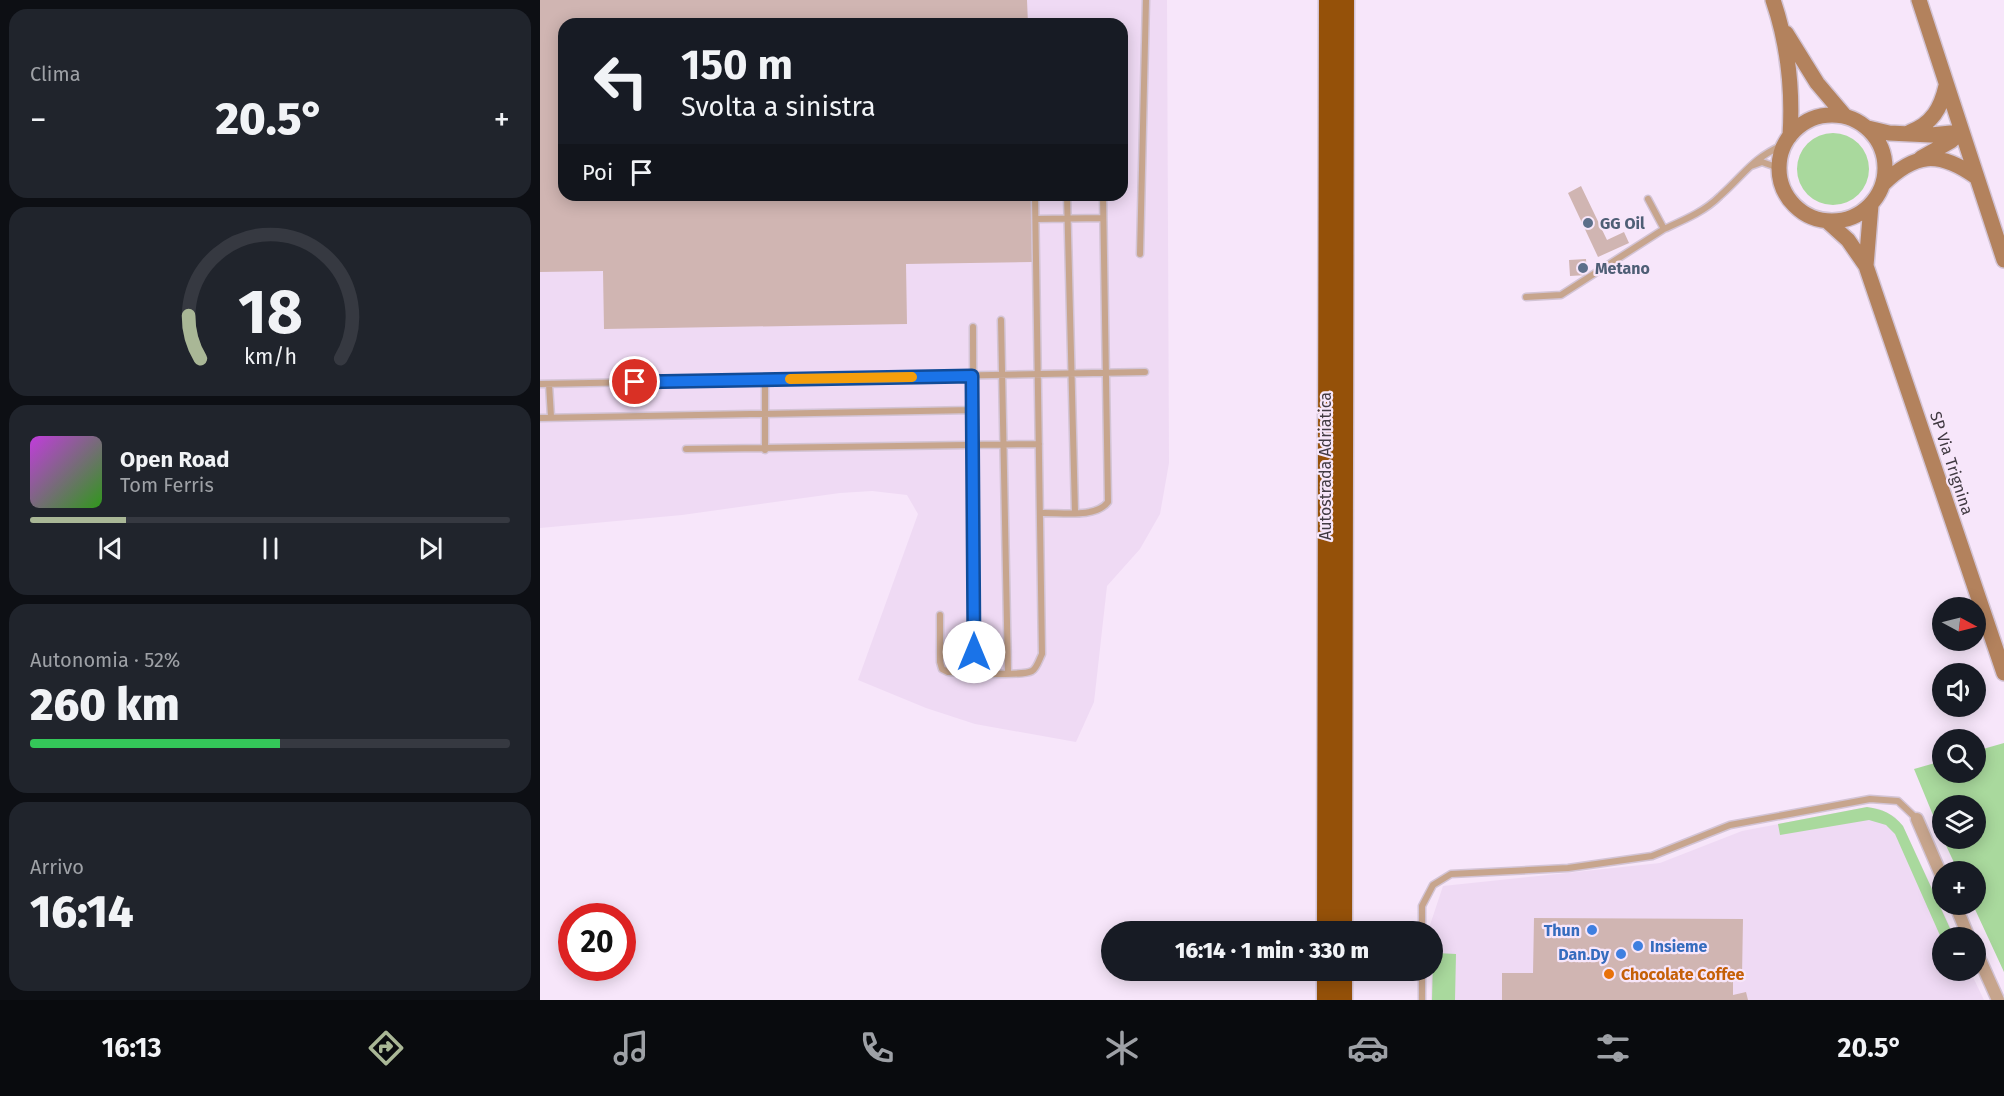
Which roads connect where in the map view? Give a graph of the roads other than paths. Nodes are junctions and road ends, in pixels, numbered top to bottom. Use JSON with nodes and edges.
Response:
{"nodes":[{"id":1,"x":1146,"y":0,"type":"edge"},
{"id":2,"x":1328,"y":0,"type":"edge"},
{"id":3,"x":1345,"y":0,"type":"edge"},
{"id":4,"x":1773,"y":0,"type":"edge"},
{"id":5,"x":1919,"y":0,"type":"edge"},
{"id":6,"x":1783,"y":28,"type":"junction"},
{"id":7,"x":1946,"y":86,"type":"junction"},
{"id":8,"x":1845,"y":116,"type":"junction"},
{"id":9,"x":1868,"y":128,"type":"junction"},
{"id":10,"x":1910,"y":132,"type":"junction"},
{"id":11,"x":1961,"y":132,"type":"junction"},
{"id":12,"x":1787,"y":140,"type":"junction"},
{"id":13,"x":1920,"y":159,"type":"junction"},
{"id":14,"x":1779,"y":168,"type":"junction"},
{"id":15,"x":1741,"y":173,"type":"junction"},
{"id":16,"x":1976,"y":177,"type":"junction"},
{"id":17,"x":1883,"y":184,"type":"junction"},
{"id":18,"x":1648,"y":199,"type":"dead end"},
{"id":19,"x":1035,"y":201,"type":"edge"},
{"id":20,"x":1067,"y":201,"type":"edge"},
{"id":21,"x":1102,"y":201,"type":"edge"},
{"id":22,"x":1871,"y":205,"type":"junction"},
{"id":23,"x":1103,"y":218,"type":"junction"},
{"id":24,"x":1036,"y":219,"type":"junction"},
{"id":25,"x":1068,"y":219,"type":"junction"},
{"id":26,"x":1827,"y":221,"type":"junction"},
{"id":27,"x":1664,"y":229,"type":"junction"},
{"id":28,"x":1140,"y":254,"type":"dead end"},
{"id":29,"x":2004,"y":260,"type":"edge"},
{"id":30,"x":1866,"y":266,"type":"junction"},
{"id":31,"x":1526,"y":297,"type":"dead end"},
{"id":32,"x":1001,"y":320,"type":"dead end"},
{"id":33,"x":973,"y":327,"type":"dead end"},
{"id":34,"x":1145,"y":372,"type":"dead end"},
{"id":35,"x":1107,"y":374,"type":"junction"},
{"id":36,"x":1038,"y":375,"type":"junction"},
{"id":37,"x":1071,"y":375,"type":"junction"},
{"id":38,"x":972,"y":376,"type":"junction"},
{"id":39,"x":1004,"y":376,"type":"junction"},
{"id":40,"x":765,"y":379,"type":"junction"},
{"id":41,"x":540,"y":384,"type":"edge"},
{"id":42,"x":549,"y":384,"type":"junction"},
{"id":43,"x":972,"y":410,"type":"junction"},
{"id":44,"x":765,"y":415,"type":"junction"},
{"id":45,"x":551,"y":417,"type":"junction"},
{"id":46,"x":540,"y":418,"type":"edge"},
{"id":47,"x":1039,"y":444,"type":"junction"},
{"id":48,"x":1005,"y":446,"type":"junction"},
{"id":49,"x":973,"y":447,"type":"junction"},
{"id":50,"x":686,"y":449,"type":"dead end"},
{"id":51,"x":765,"y":450,"type":"junction"},
{"id":52,"x":1075,"y":512,"type":"junction"},
{"id":53,"x":1040,"y":513,"type":"junction"},
{"id":54,"x":940,"y":615,"type":"dead end"},
{"id":55,"x":974,"y":672,"type":"junction"},
{"id":56,"x":1008,"y":673,"type":"junction"},
{"id":57,"x":2004,"y":673,"type":"edge"},
{"id":58,"x":1917,"y":819,"type":"joint"},
{"id":59,"x":1935,"y":861,"type":"edge"},
{"id":60,"x":1326,"y":921,"type":"edge"},
{"id":61,"x":1343,"y":921,"type":"edge"},
{"id":62,"x":1422,"y":921,"type":"edge"},
{"id":63,"x":1986,"y":973,"type":"edge"},
{"id":64,"x":1326,"y":981,"type":"edge"},
{"id":65,"x":1343,"y":981,"type":"edge"},
{"id":66,"x":1422,"y":981,"type":"edge"},
{"id":67,"x":1326,"y":1000,"type":"edge"},
{"id":68,"x":1343,"y":1000,"type":"edge"},
{"id":69,"x":1422,"y":1000,"type":"edge"},
{"id":70,"x":1998,"y":1000,"type":"edge"}],
"edges":[{"from":1,"to":28,"type":"lane"},
{"from":2,"to":60,"type":"highway","name":"Autostrada Adriatica"},
{"from":3,"to":61,"type":"highway","name":"Autostrada Adriatica"},
{"from":4,"to":6,"type":"main road"},
{"from":5,"to":7,"type":"main road"},
{"from":6,"to":8,"type":"main road"},
{"from":6,"to":12,"type":"main road"},
{"from":7,"to":10,"type":"main road"},
{"from":7,"to":11,"type":"main road"},
{"from":8,"to":9,"type":"main road"},
{"from":8,"to":12,"type":"main road"},
{"from":9,"to":10,"type":"main road"},
{"from":9,"to":17,"type":"main road","name":"SP Via Trignina"},
{"from":10,"to":11,"type":"main road"},
{"from":11,"to":13,"type":"main road"},
{"from":11,"to":16,"type":"main road"},
{"from":12,"to":14,"type":"main road"},
{"from":12,"to":15,"type":"lane"},
{"from":13,"to":16,"type":"main road"},
{"from":13,"to":17,"type":"main road"},
{"from":14,"to":15,"type":"lane"},
{"from":14,"to":26,"type":"main road","name":"SP Via Trignina"},
{"from":15,"to":27,"type":"lane"},
{"from":16,"to":29,"type":"main road"},
{"from":17,"to":22,"type":"main road","name":"SP Via Trignina"},
{"from":18,"to":27,"type":"lane"},
{"from":19,"to":24,"type":"lane"},
{"from":20,"to":25,"type":"lane"},
{"from":21,"to":23,"type":"lane"},
{"from":22,"to":26,"type":"main road"},
{"from":22,"to":30,"type":"main road","name":"SP Via Trignina"},
{"from":23,"to":25,"type":"lane"},
{"from":23,"to":35,"type":"lane"},
{"from":24,"to":25,"type":"lane"},
{"from":24,"to":36,"type":"lane"},
{"from":25,"to":37,"type":"lane"},
{"from":26,"to":30,"type":"main road","name":"SP Via Trignina"},
{"from":27,"to":31,"type":"lane"},
{"from":30,"to":57,"type":"main road","name":"SP Via Trignina"},
{"from":32,"to":39,"type":"lane"},
{"from":33,"to":38,"type":"lane"},
{"from":34,"to":35,"type":"lane"},
{"from":35,"to":37,"type":"lane"},
{"from":35,"to":52,"type":"lane"},
{"from":36,"to":37,"type":"lane"},
{"from":36,"to":39,"type":"lane"},
{"from":36,"to":47,"type":"lane"},
{"from":37,"to":52,"type":"lane"},
{"from":38,"to":39,"type":"lane"},
{"from":38,"to":40,"type":"lane"},
{"from":38,"to":43,"type":"lane"},
{"from":39,"to":48,"type":"lane"},
{"from":40,"to":42,"type":"lane"},
{"from":40,"to":44,"type":"lane"},
{"from":41,"to":42,"type":"lane"},
{"from":42,"to":45,"type":"lane"},
{"from":43,"to":44,"type":"lane"},
{"from":43,"to":49,"type":"lane"},
{"from":44,"to":45,"type":"lane"},
{"from":44,"to":51,"type":"lane"},
{"from":45,"to":46,"type":"lane"},
{"from":47,"to":48,"type":"lane"},
{"from":47,"to":53,"type":"lane"},
{"from":48,"to":49,"type":"lane"},
{"from":48,"to":56,"type":"lane"},
{"from":49,"to":51,"type":"lane"},
{"from":49,"to":55,"type":"lane"},
{"from":50,"to":51,"type":"lane"},
{"from":52,"to":53,"type":"lane"},
{"from":53,"to":56,"type":"lane"},
{"from":54,"to":55,"type":"lane"},
{"from":55,"to":56,"type":"lane"},
{"from":58,"to":59,"type":"street"},
{"from":58,"to":62,"type":"lane"},
{"from":63,"to":70,"type":"street"},
{"from":64,"to":67,"type":"highway"},
{"from":65,"to":68,"type":"highway"},
{"from":66,"to":69,"type":"lane"}]}
